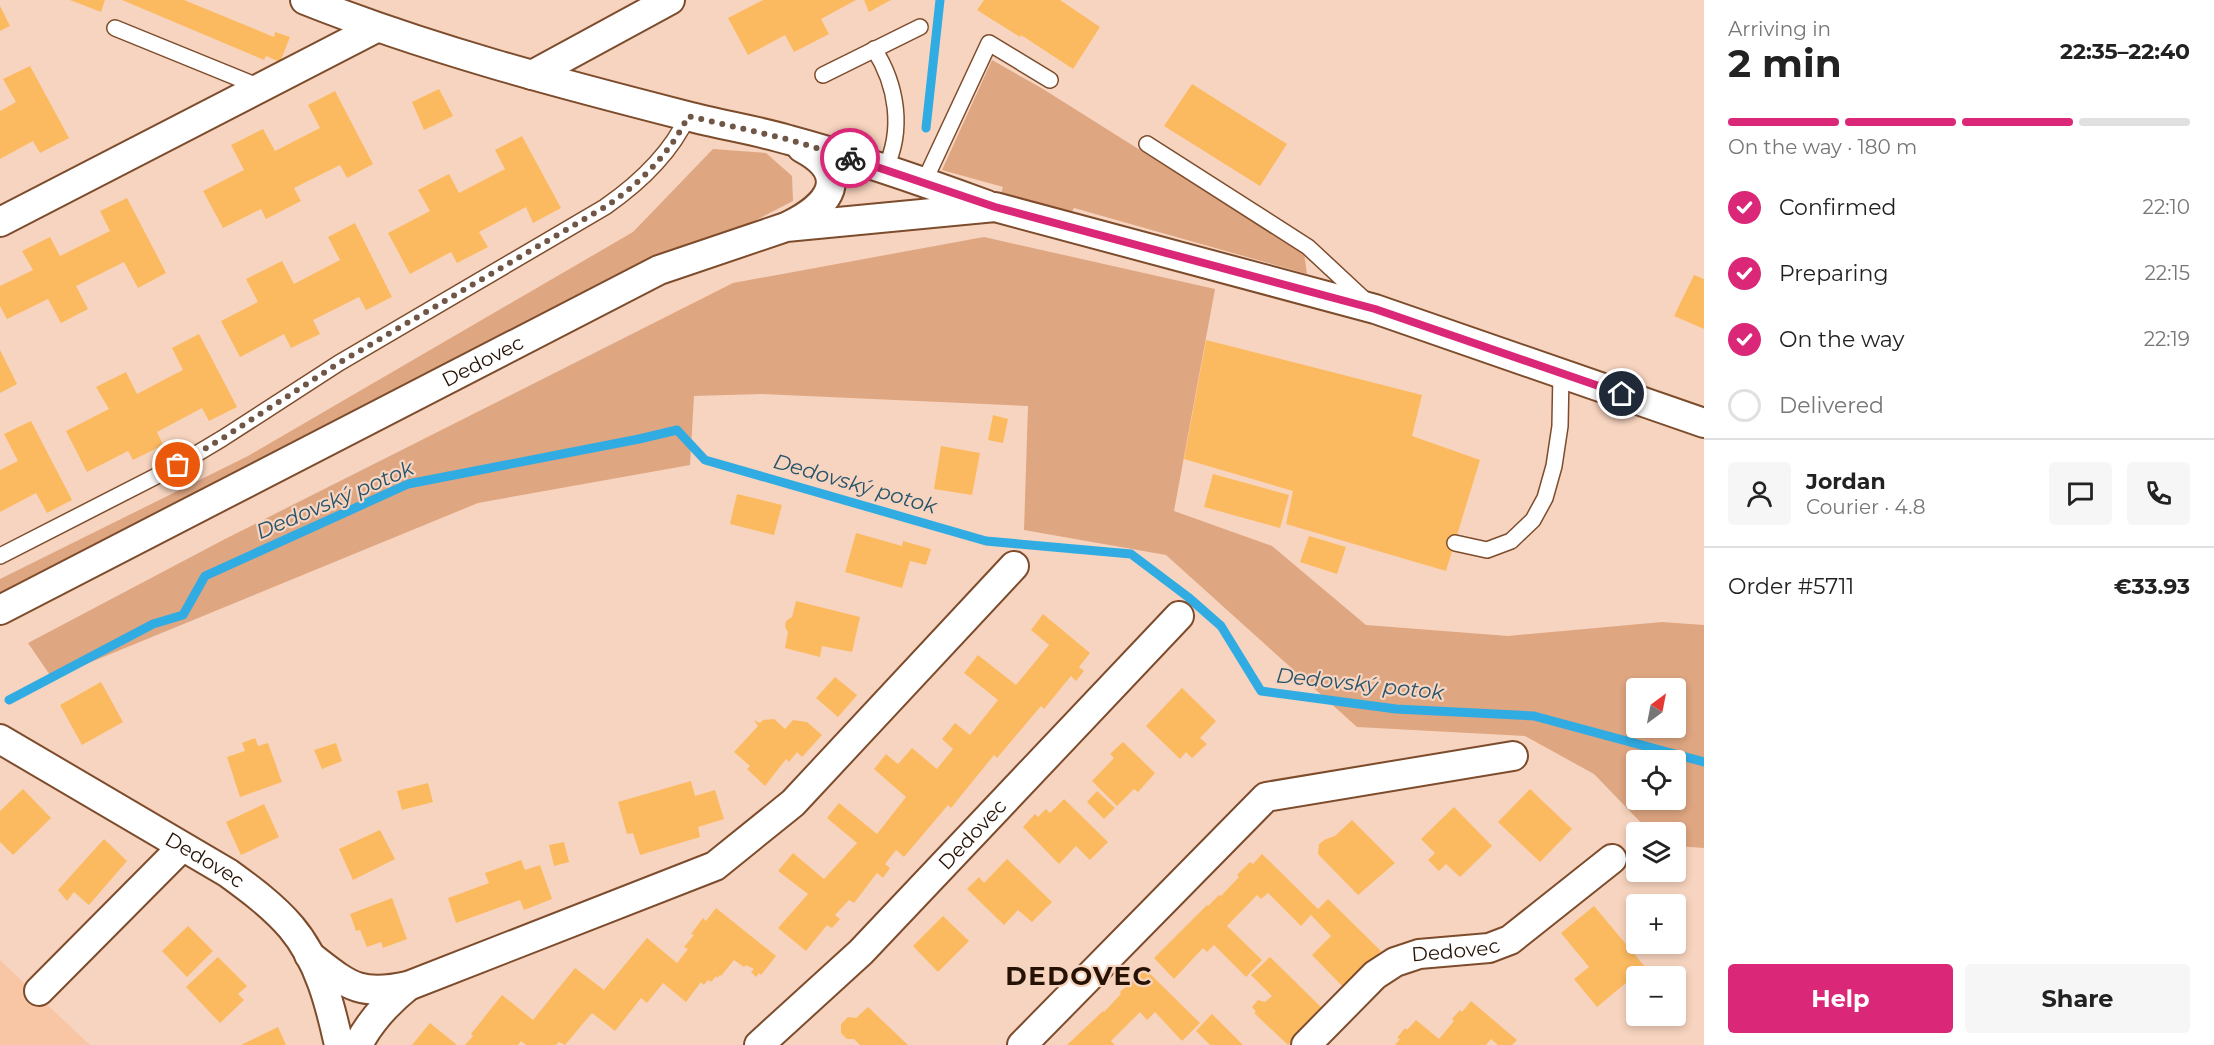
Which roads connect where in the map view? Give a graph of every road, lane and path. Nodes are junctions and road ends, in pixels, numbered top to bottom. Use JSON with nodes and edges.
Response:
{"nodes":[{"id":1,"x":305,"y":0,"type":"edge"},
{"id":2,"x":670,"y":0,"type":"edge"},
{"id":3,"x":344,"y":6,"type":"edge"},
{"id":4,"x":376,"y":27,"type":"junction"},
{"id":5,"x":920,"y":27,"type":"dead end"},
{"id":6,"x":115,"y":28,"type":"dead end"},
{"id":7,"x":874,"y":49,"type":"junction"},
{"id":8,"x":532,"y":75,"type":"junction"},
{"id":9,"x":823,"y":75,"type":"dead end"},
{"id":10,"x":1050,"y":80,"type":"dead end"},
{"id":11,"x":260,"y":87,"type":"junction"},
{"id":12,"x":688,"y":116,"type":"junction"},
{"id":13,"x":787,"y":139,"type":"junction"},
{"id":14,"x":1147,"y":144,"type":"dead end"},
{"id":15,"x":885,"y":169,"type":"junction"},
{"id":16,"x":924,"y":182,"type":"junction"},
{"id":17,"x":995,"y":207,"type":"junction"},
{"id":18,"x":0,"y":222,"type":"edge"},
{"id":19,"x":786,"y":227,"type":"junction"},
{"id":20,"x":1375,"y":309,"type":"junction"},
{"id":21,"x":1561,"y":373,"type":"junction"},
{"id":22,"x":1704,"y":423,"type":"edge"},
{"id":23,"x":1455,"y":543,"type":"dead end"},
{"id":24,"x":0,"y":556,"type":"edge"},
{"id":25,"x":1014,"y":566,"type":"dead end"},
{"id":26,"x":0,"y":610,"type":"edge"},
{"id":27,"x":1179,"y":616,"type":"dead end"},
{"id":28,"x":2,"y":744,"type":"edge"},
{"id":29,"x":1513,"y":756,"type":"dead end"},
{"id":30,"x":182,"y":847,"type":"junction"},
{"id":31,"x":1612,"y":859,"type":"dead end"},
{"id":32,"x":309,"y":955,"type":"junction"},
{"id":33,"x":408,"y":986,"type":"junction"},
{"id":34,"x":39,"y":992,"type":"dead end"},
{"id":35,"x":339,"y":1045,"type":"edge"},
{"id":36,"x":358,"y":1045,"type":"edge"},
{"id":37,"x":759,"y":1045,"type":"edge"},
{"id":38,"x":1022,"y":1045,"type":"edge"},
{"id":39,"x":1306,"y":1045,"type":"edge"}],
"edges":[{"from":1,"to":3,"type":"street","name":"Dedovec"},
{"from":2,"to":8,"type":"street"},
{"from":3,"to":4,"type":"street","name":"Dedovec"},
{"from":4,"to":8,"type":"street","name":"Dedovec"},
{"from":4,"to":11,"type":"street"},
{"from":5,"to":7,"type":"lane"},
{"from":6,"to":11,"type":"lane"},
{"from":7,"to":9,"type":"lane"},
{"from":7,"to":15,"type":"lane"},
{"from":8,"to":12,"type":"street","name":"Dedovec"},
{"from":10,"to":16,"type":"lane"},
{"from":11,"to":18,"type":"street"},
{"from":12,"to":13,"type":"street","name":"Dedovec"},
{"from":12,"to":24,"type":"lane"},
{"from":13,"to":15,"type":"street","name":"Dedovec"},
{"from":13,"to":19,"type":"street"},
{"from":14,"to":20,"type":"lane"},
{"from":15,"to":16,"type":"street","name":"Dedovec"},
{"from":16,"to":17,"type":"street","name":"Dedovec"},
{"from":17,"to":19,"type":"street","name":"Dedovec"},
{"from":17,"to":20,"type":"street","name":"Dedovec"},
{"from":19,"to":26,"type":"street","name":"Dedovec"},
{"from":20,"to":21,"type":"street","name":"Dedovec"},
{"from":21,"to":22,"type":"street","name":"Dedovec"},
{"from":21,"to":23,"type":"lane"},
{"from":25,"to":33,"type":"street"},
{"from":27,"to":37,"type":"street","name":"Dedovec"},
{"from":28,"to":30,"type":"street","name":"Dedovec"},
{"from":29,"to":38,"type":"street"},
{"from":30,"to":32,"type":"street","name":"Dedovec"},
{"from":30,"to":34,"type":"street"},
{"from":31,"to":39,"type":"street","name":"Dedovec"},
{"from":32,"to":33,"type":"street"},
{"from":32,"to":35,"type":"street","name":"Dedovec"},
{"from":33,"to":36,"type":"street"}]}
